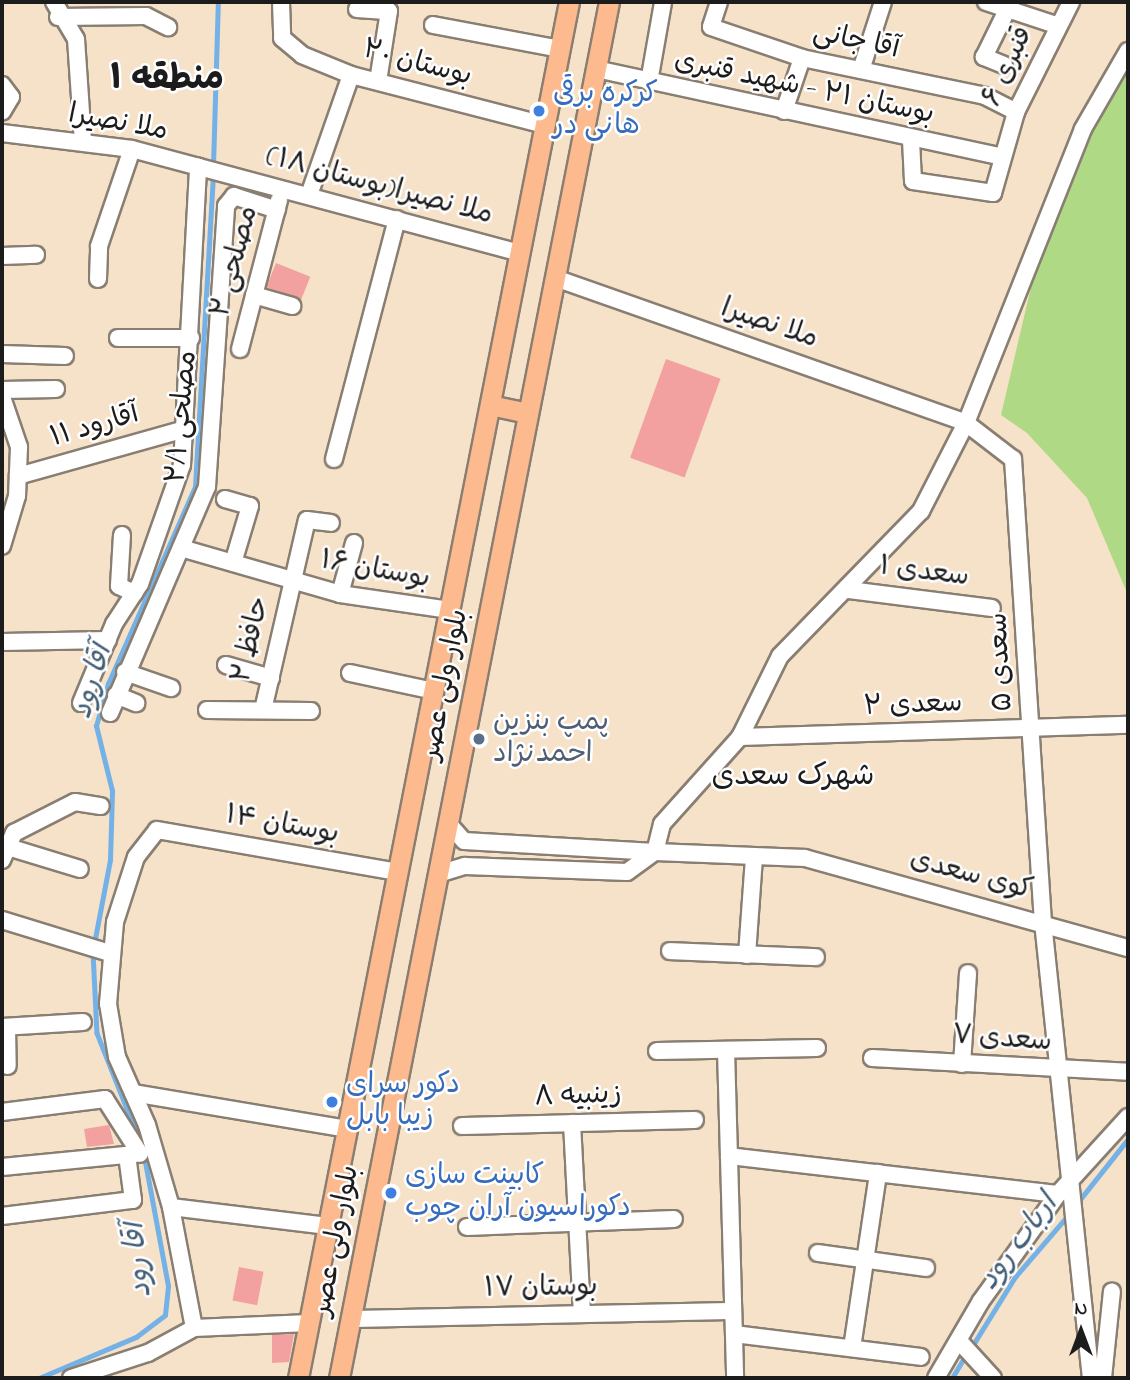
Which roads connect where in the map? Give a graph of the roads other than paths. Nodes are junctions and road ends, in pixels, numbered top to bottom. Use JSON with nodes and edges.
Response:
{"nodes":[{"id":1,"x":281,"y":2,"type":"edge"},
{"id":2,"x":569,"y":2,"type":"edge"},
{"id":3,"x":609,"y":2,"type":"edge"},
{"id":4,"x":719,"y":2,"type":"edge"},
{"id":5,"x":883,"y":2,"type":"edge"},
{"id":6,"x":986,"y":2,"type":"edge"},
{"id":7,"x":1072,"y":2,"type":"edge"},
{"id":8,"x":663,"y":3,"type":"edge"},
{"id":9,"x":1009,"y":5,"type":"edge"},
{"id":10,"x":56,"y":9,"type":"edge"},
{"id":11,"x":358,"y":9,"type":"dead end"},
{"id":12,"x":433,"y":25,"type":"dead end"},
{"id":13,"x":1056,"y":25,"type":"junction"},
{"id":14,"x":168,"y":27,"type":"dead end"},
{"id":15,"x":560,"y":49,"type":"junction"},
{"id":16,"x":1128,"y":51,"type":"edge"},
{"id":17,"x":802,"y":58,"type":"junction"},
{"id":18,"x":1004,"y":65,"type":"dead end"},
{"id":19,"x":596,"y":69,"type":"junction"},
{"id":20,"x":861,"y":70,"type":"junction"},
{"id":21,"x":351,"y":75,"type":"junction"},
{"id":22,"x":378,"y":81,"type":"junction"},
{"id":23,"x":649,"y":82,"type":"junction"},
{"id":24,"x":2,"y":85,"type":"edge"},
{"id":25,"x":784,"y":111,"type":"junction"},
{"id":26,"x":2,"y":112,"type":"edge"},
{"id":27,"x":1016,"y":112,"type":"junction"},
{"id":28,"x":545,"y":125,"type":"junction"},
{"id":29,"x":2,"y":133,"type":"edge"},
{"id":30,"x":911,"y":140,"type":"junction"},
{"id":31,"x":83,"y":142,"type":"junction"},
{"id":32,"x":132,"y":149,"type":"junction"},
{"id":33,"x":1003,"y":157,"type":"junction"},
{"id":34,"x":210,"y":169,"type":"junction"},
{"id":35,"x":282,"y":188,"type":"junction"},
{"id":36,"x":309,"y":195,"type":"junction"},
{"id":37,"x":277,"y":210,"type":"junction"},
{"id":38,"x":397,"y":219,"type":"junction"},
{"id":39,"x":520,"y":253,"type":"junction"},
{"id":40,"x":36,"y":255,"type":"dead end"},
{"id":41,"x":2,"y":256,"type":"edge"},
{"id":42,"x":555,"y":278,"type":"junction"},
{"id":43,"x":98,"y":279,"type":"dead end"},
{"id":44,"x":254,"y":295,"type":"junction"},
{"id":45,"x":292,"y":306,"type":"dead end"},
{"id":46,"x":118,"y":338,"type":"dead end"},
{"id":47,"x":191,"y":338,"type":"junction"},
{"id":48,"x":240,"y":349,"type":"dead end"},
{"id":49,"x":2,"y":354,"type":"edge"},
{"id":50,"x":65,"y":356,"type":"dead end"},
{"id":51,"x":56,"y":389,"type":"dead end"},
{"id":52,"x":2,"y":390,"type":"edge"},
{"id":53,"x":2,"y":397,"type":"edge"},
{"id":54,"x":490,"y":405,"type":"junction"},
{"id":55,"x":528,"y":413,"type":"junction"},
{"id":56,"x":966,"y":423,"type":"junction"},
{"id":57,"x":185,"y":429,"type":"junction"},
{"id":58,"x":334,"y":459,"type":"dead end"},
{"id":59,"x":18,"y":476,"type":"junction"},
{"id":60,"x":225,"y":499,"type":"dead end"},
{"id":61,"x":331,"y":523,"type":"dead end"},
{"id":62,"x":122,"y":535,"type":"dead end"},
{"id":63,"x":354,"y":543,"type":"dead end"},
{"id":64,"x":2,"y":546,"type":"edge"},
{"id":65,"x":181,"y":548,"type":"junction"},
{"id":66,"x":233,"y":564,"type":"junction"},
{"id":67,"x":292,"y":582,"type":"junction"},
{"id":68,"x":849,"y":590,"type":"junction"},
{"id":69,"x":134,"y":593,"type":"junction"},
{"id":70,"x":340,"y":594,"type":"junction"},
{"id":71,"x":992,"y":608,"type":"dead end"},
{"id":72,"x":450,"y":610,"type":"junction"},
{"id":73,"x":108,"y":640,"type":"junction"},
{"id":74,"x":2,"y":642,"type":"edge"},
{"id":75,"x":226,"y":666,"type":"dead end"},
{"id":76,"x":125,"y":671,"type":"junction"},
{"id":77,"x":350,"y":673,"type":"dead end"},
{"id":78,"x":271,"y":678,"type":"junction"},
{"id":79,"x":171,"y":688,"type":"dead end"},
{"id":80,"x":434,"y":691,"type":"junction"},
{"id":81,"x":116,"y":695,"type":"junction"},
{"id":82,"x":80,"y":703,"type":"dead end"},
{"id":83,"x":136,"y":703,"type":"dead end"},
{"id":84,"x":207,"y":710,"type":"dead end"},
{"id":85,"x":263,"y":710,"type":"junction"},
{"id":86,"x":312,"y":711,"type":"dead end"},
{"id":87,"x":110,"y":713,"type":"dead end"},
{"id":88,"x":1128,"y":725,"type":"edge"},
{"id":89,"x":1032,"y":729,"type":"junction"},
{"id":90,"x":740,"y":737,"type":"junction"},
{"id":91,"x":101,"y":806,"type":"dead end"},
{"id":92,"x":448,"y":823,"type":"junction"},
{"id":93,"x":655,"y":852,"type":"junction"},
{"id":94,"x":5,"y":854,"type":"edge"},
{"id":95,"x":754,"y":858,"type":"junction"},
{"id":96,"x":80,"y":869,"type":"dead end"},
{"id":97,"x":398,"y":872,"type":"junction"},
{"id":98,"x":438,"y":874,"type":"junction"},
{"id":99,"x":2,"y":920,"type":"edge"},
{"id":100,"x":1043,"y":922,"type":"junction"},
{"id":101,"x":1128,"y":948,"type":"edge"},
{"id":102,"x":670,"y":951,"type":"dead end"},
{"id":103,"x":110,"y":953,"type":"junction"},
{"id":104,"x":747,"y":955,"type":"junction"},
{"id":105,"x":817,"y":957,"type":"dead end"},
{"id":106,"x":968,"y":973,"type":"dead end"},
{"id":107,"x":83,"y":1022,"type":"dead end"},
{"id":108,"x":4,"y":1027,"type":"edge"},
{"id":109,"x":817,"y":1048,"type":"dead end"},
{"id":110,"x":726,"y":1050,"type":"junction"},
{"id":111,"x":657,"y":1051,"type":"dead end"},
{"id":112,"x":872,"y":1058,"type":"dead end"},
{"id":113,"x":962,"y":1064,"type":"junction"},
{"id":114,"x":8,"y":1066,"type":"dead end"},
{"id":115,"x":1058,"y":1071,"type":"junction"},
{"id":116,"x":1128,"y":1072,"type":"edge"},
{"id":117,"x":133,"y":1093,"type":"junction"},
{"id":118,"x":2,"y":1112,"type":"edge"},
{"id":119,"x":1128,"y":1117,"type":"edge"},
{"id":120,"x":695,"y":1120,"type":"dead end"},
{"id":121,"x":572,"y":1122,"type":"junction"},
{"id":122,"x":462,"y":1126,"type":"dead end"},
{"id":123,"x":347,"y":1129,"type":"junction"},
{"id":124,"x":141,"y":1153,"type":"junction"},
{"id":125,"x":729,"y":1156,"type":"junction"},
{"id":126,"x":2,"y":1167,"type":"edge"},
{"id":127,"x":878,"y":1173,"type":"junction"},
{"id":128,"x":1066,"y":1191,"type":"junction"},
{"id":129,"x":171,"y":1207,"type":"junction"},
{"id":130,"x":2,"y":1216,"type":"edge"},
{"id":131,"x":674,"y":1219,"type":"dead end"},
{"id":132,"x":578,"y":1223,"type":"junction"},
{"id":133,"x":328,"y":1226,"type":"junction"},
{"id":134,"x":467,"y":1227,"type":"dead end"},
{"id":135,"x":818,"y":1253,"type":"dead end"},
{"id":136,"x":864,"y":1259,"type":"junction"},
{"id":137,"x":926,"y":1268,"type":"dead end"},
{"id":138,"x":1112,"y":1291,"type":"dead end"},
{"id":139,"x":733,"y":1311,"type":"junction"},
{"id":140,"x":582,"y":1314,"type":"junction"},
{"id":141,"x":350,"y":1319,"type":"junction"},
{"id":142,"x":309,"y":1322,"type":"junction"},
{"id":143,"x":194,"y":1328,"type":"junction"},
{"id":144,"x":734,"y":1334,"type":"junction"},
{"id":145,"x":960,"y":1342,"type":"junction"},
{"id":146,"x":852,"y":1348,"type":"junction"},
{"id":147,"x":921,"y":1357,"type":"dead end"},
{"id":148,"x":71,"y":1378,"type":"edge"},
{"id":149,"x":298,"y":1378,"type":"edge"},
{"id":150,"x":339,"y":1378,"type":"edge"},
{"id":151,"x":735,"y":1378,"type":"edge"},
{"id":152,"x":936,"y":1378,"type":"edge"},
{"id":153,"x":993,"y":1378,"type":"edge"},
{"id":154,"x":1091,"y":1378,"type":"edge"},
{"id":155,"x":1103,"y":1378,"type":"edge"}],
"edges":[{"from":1,"to":21,"type":"street","name":"بوستان ۲۰"},
{"from":2,"to":15,"type":"main road","name":"بلوار ولی عصر"},
{"from":3,"to":19,"type":"main road","name":"بلوار ولی عصر"},
{"from":4,"to":17,"type":"street","name":"آقا جانی"},
{"from":5,"to":20,"type":"street"},
{"from":6,"to":9,"type":"street"},
{"from":7,"to":13,"type":"street","name":"قنبری ۶"},
{"from":8,"to":23,"type":"street"},
{"from":9,"to":13,"type":"street"},
{"from":9,"to":18,"type":"street"},
{"from":10,"to":14,"type":"street"},
{"from":10,"to":31,"type":"street"},
{"from":11,"to":22,"type":"street"},
{"from":12,"to":15,"type":"street"},
{"from":13,"to":27,"type":"street","name":"قنبری ۶"},
{"from":15,"to":28,"type":"main road","name":"بلوار ولی عصر"},
{"from":16,"to":56,"type":"street"},
{"from":17,"to":20,"type":"street","name":"آقا جانی"},
{"from":17,"to":25,"type":"street"},
{"from":19,"to":23,"type":"street","name":"بوستان ۲۱ - شهید قنبری"},
{"from":19,"to":42,"type":"main road","name":"بلوار ولی عصر"},
{"from":20,"to":27,"type":"street","name":"آقا جانی"},
{"from":21,"to":22,"type":"street","name":"بوستان ۲۰"},
{"from":21,"to":36,"type":"street"},
{"from":22,"to":28,"type":"street","name":"بوستان ۲۰"},
{"from":23,"to":25,"type":"street","name":"بوستان ۲۱ - شهید قنبری"},
{"from":24,"to":26,"type":"street"},
{"from":25,"to":30,"type":"street","name":"بوستان ۲۱ - شهید قنبری"},
{"from":27,"to":33,"type":"street","name":"قنبری ۶"},
{"from":28,"to":39,"type":"main road","name":"بلوار ولی عصر"},
{"from":29,"to":31,"type":"street","name":"ملا نصیرا"},
{"from":30,"to":33,"type":"street","name":"بوستان ۲۱ - شهید قنبری"},
{"from":30,"to":33,"type":"street","name":"قنبری ۶"},
{"from":31,"to":32,"type":"street","name":"ملا نصیرا"},
{"from":32,"to":34,"type":"street","name":"ملا نصیرا"},
{"from":32,"to":43,"type":"street"},
{"from":34,"to":35,"type":"street","name":"ملا نصیرا(بوستان ۱۸)"},
{"from":34,"to":47,"type":"street"},
{"from":35,"to":36,"type":"street","name":"ملا نصیرا(بوستان ۱۸)"},
{"from":35,"to":37,"type":"street","name":"مصلحی ۲"},
{"from":36,"to":38,"type":"street","name":"ملا نصیرا(بوستان ۱۸)"},
{"from":37,"to":44,"type":"street","name":"مصلحی ۲"},
{"from":37,"to":65,"type":"street","name":"مصلحی ۲/۱"},
{"from":38,"to":39,"type":"street","name":"ملا نصیرا(بوستان ۱۸)"},
{"from":38,"to":58,"type":"street"},
{"from":39,"to":54,"type":"main road","name":"بلوار ولی عصر"},
{"from":40,"to":41,"type":"street"},
{"from":42,"to":55,"type":"main road","name":"بلوار ولی عصر"},
{"from":42,"to":56,"type":"street","name":"ملا نصیرا"},
{"from":44,"to":45,"type":"street"},
{"from":44,"to":48,"type":"street","name":"مصلحی ۲"},
{"from":46,"to":47,"type":"street"},
{"from":47,"to":57,"type":"street"},
{"from":49,"to":50,"type":"street"},
{"from":51,"to":52,"type":"street"},
{"from":53,"to":59,"type":"street"},
{"from":54,"to":55,"type":"main road"},
{"from":54,"to":72,"type":"main road","name":"بلوار ولی عصر"},
{"from":55,"to":92,"type":"main road","name":"بلوار ولی عصر"},
{"from":56,"to":68,"type":"street"},
{"from":56,"to":89,"type":"street","name":"سعدی ۵"},
{"from":57,"to":59,"type":"street","name":"آقارود ۱۱"},
{"from":57,"to":69,"type":"street"},
{"from":59,"to":64,"type":"street"},
{"from":60,"to":66,"type":"street"},
{"from":61,"to":67,"type":"street","name":"حافظ ۲"},
{"from":62,"to":69,"type":"street"},
{"from":63,"to":70,"type":"street"},
{"from":65,"to":66,"type":"street","name":"بوستان ۱۶"},
{"from":65,"to":76,"type":"street","name":"مصلحی ۲/۱"},
{"from":66,"to":67,"type":"street","name":"بوستان ۱۶"},
{"from":67,"to":70,"type":"street","name":"بوستان ۱۶"},
{"from":67,"to":78,"type":"street","name":"حافظ ۲"},
{"from":68,"to":71,"type":"street","name":"سعدی ۱"},
{"from":68,"to":90,"type":"street"},
{"from":69,"to":73,"type":"street"},
{"from":70,"to":72,"type":"street","name":"بوستان ۱۶"},
{"from":72,"to":80,"type":"main road","name":"بلوار ولی عصر"},
{"from":73,"to":74,"type":"street"},
{"from":73,"to":82,"type":"street"},
{"from":75,"to":78,"type":"street"},
{"from":76,"to":79,"type":"street"},
{"from":76,"to":81,"type":"street","name":"مصلحی ۲/۱"},
{"from":77,"to":80,"type":"street"},
{"from":78,"to":85,"type":"street","name":"حافظ ۲"},
{"from":80,"to":97,"type":"main road","name":"بلوار ولی عصر"},
{"from":81,"to":83,"type":"street"},
{"from":81,"to":87,"type":"street","name":"مصلحی ۲/۱"},
{"from":84,"to":85,"type":"street"},
{"from":85,"to":86,"type":"street"},
{"from":88,"to":89,"type":"street","name":"سعدی ۲"},
{"from":89,"to":90,"type":"street","name":"سعدی ۲"},
{"from":89,"to":100,"type":"street","name":"سعدی ۵"},
{"from":90,"to":93,"type":"street"},
{"from":91,"to":94,"type":"street"},
{"from":92,"to":93,"type":"street","name":"کوی سعدی"},
{"from":92,"to":98,"type":"main road","name":"بلوار ولی عصر"},
{"from":93,"to":95,"type":"street","name":"کوی سعدی"},
{"from":93,"to":98,"type":"street"},
{"from":94,"to":96,"type":"street"},
{"from":95,"to":100,"type":"street","name":"کوی سعدی"},
{"from":95,"to":104,"type":"street"},
{"from":97,"to":103,"type":"street","name":"بوستان ۱۴"},
{"from":97,"to":123,"type":"main road","name":"بلوار ولی عصر"},
{"from":98,"to":141,"type":"main road","name":"بلوار ولی عصر"},
{"from":99,"to":103,"type":"street"},
{"from":100,"to":101,"type":"street"},
{"from":100,"to":115,"type":"street","name":"کوی سعدی"},
{"from":102,"to":104,"type":"street"},
{"from":103,"to":117,"type":"street"},
{"from":104,"to":105,"type":"street"},
{"from":106,"to":113,"type":"street"},
{"from":107,"to":108,"type":"street"},
{"from":108,"to":114,"type":"street"},
{"from":109,"to":110,"type":"street"},
{"from":110,"to":111,"type":"street"},
{"from":110,"to":125,"type":"street"},
{"from":112,"to":113,"type":"street","name":"سعدی ۷"},
{"from":113,"to":115,"type":"street","name":"سعدی ۷"},
{"from":115,"to":116,"type":"street","name":"سعدی ۷"},
{"from":115,"to":128,"type":"street","name":"کوی سعدی"},
{"from":117,"to":123,"type":"street"},
{"from":117,"to":124,"type":"street"},
{"from":118,"to":124,"type":"street"},
{"from":119,"to":128,"type":"street"},
{"from":120,"to":121,"type":"street","name":"زینبیه ۸"},
{"from":121,"to":122,"type":"street","name":"زینبیه ۸"},
{"from":121,"to":132,"type":"street"},
{"from":123,"to":133,"type":"main road","name":"بلوار ولی عصر"},
{"from":124,"to":126,"type":"street"},
{"from":124,"to":129,"type":"street"},
{"from":124,"to":130,"type":"street"},
{"from":125,"to":127,"type":"street"},
{"from":125,"to":139,"type":"street"},
{"from":127,"to":128,"type":"street"},
{"from":127,"to":136,"type":"street"},
{"from":128,"to":145,"type":"street"},
{"from":128,"to":154,"type":"street","name":"کوی سعدی"},
{"from":129,"to":133,"type":"street"},
{"from":129,"to":143,"type":"street"},
{"from":131,"to":132,"type":"street"},
{"from":132,"to":134,"type":"street"},
{"from":132,"to":140,"type":"street"},
{"from":133,"to":142,"type":"main road","name":"بلوار ولی عصر"},
{"from":135,"to":136,"type":"street"},
{"from":136,"to":137,"type":"street"},
{"from":136,"to":146,"type":"street"},
{"from":138,"to":155,"type":"street"},
{"from":139,"to":140,"type":"street","name":"بوستان ۱۷"},
{"from":139,"to":144,"type":"street"},
{"from":140,"to":141,"type":"street","name":"بوستان ۱۷"},
{"from":141,"to":150,"type":"main road","name":"بلوار ولی عصر"},
{"from":142,"to":143,"type":"street"},
{"from":142,"to":149,"type":"main road","name":"بلوار ولی عصر"},
{"from":143,"to":148,"type":"street"},
{"from":144,"to":146,"type":"street"},
{"from":144,"to":151,"type":"street"},
{"from":145,"to":152,"type":"street"},
{"from":145,"to":153,"type":"street"},
{"from":146,"to":147,"type":"street"}]}
